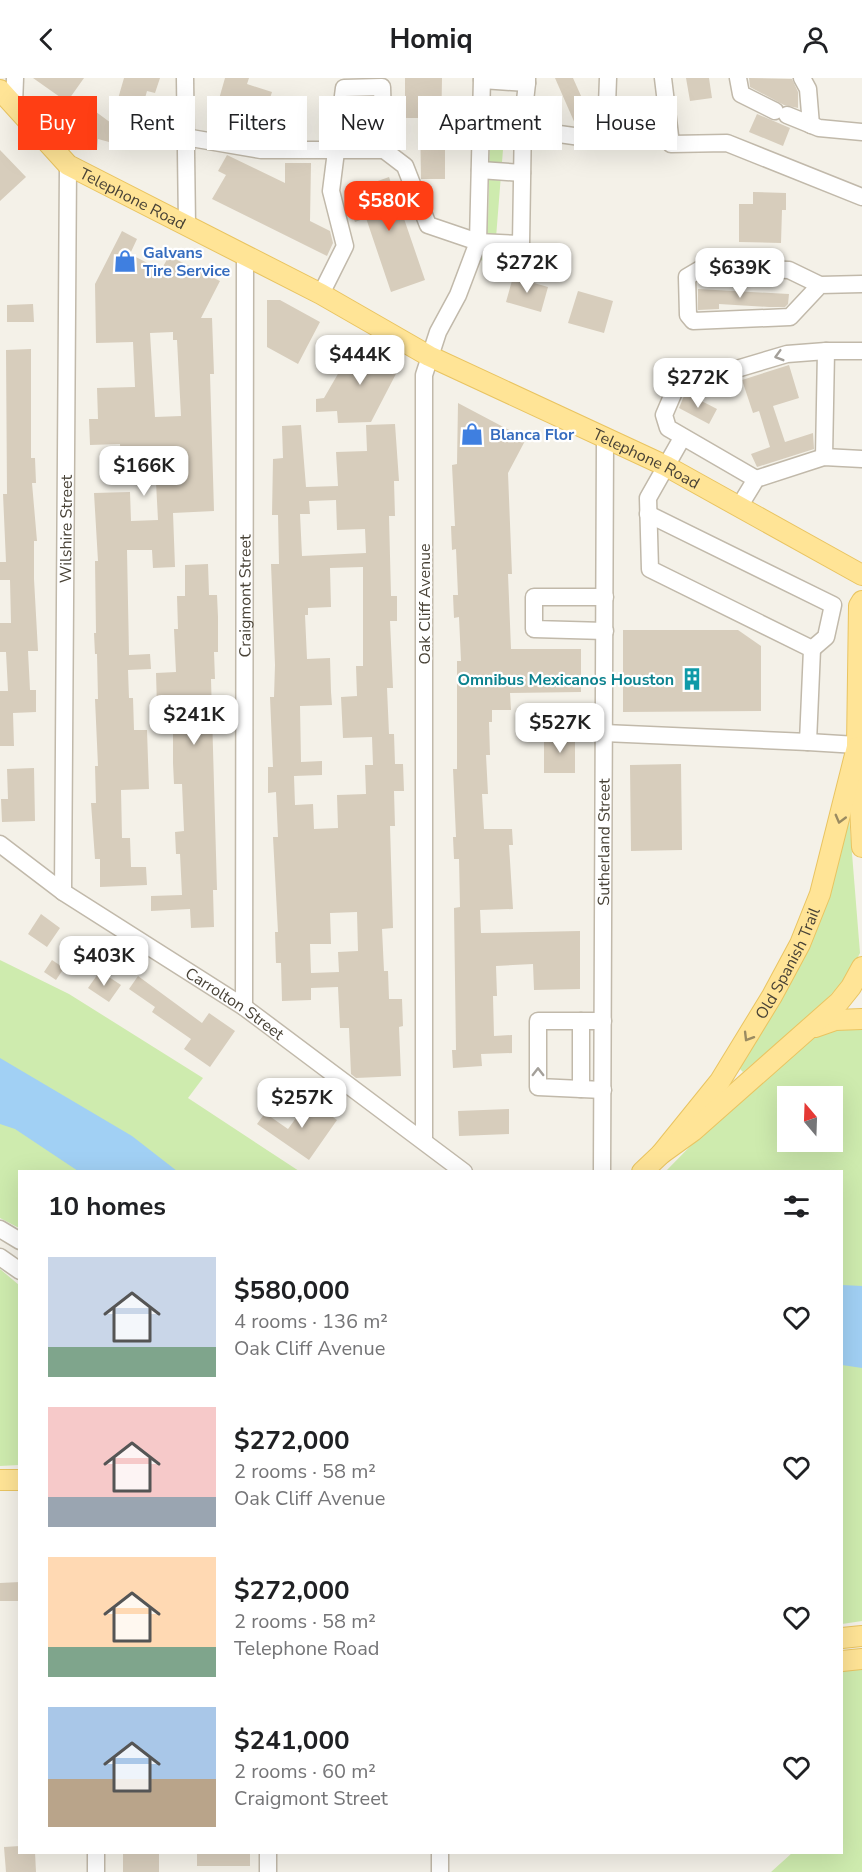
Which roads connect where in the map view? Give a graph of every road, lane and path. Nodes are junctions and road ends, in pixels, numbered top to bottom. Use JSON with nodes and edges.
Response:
{"nodes":[{"id":1,"x":15,"y":78,"type":"edge"},
{"id":2,"x":186,"y":78,"type":"edge"},
{"id":3,"x":608,"y":78,"type":"edge"},
{"id":4,"x":663,"y":78,"type":"edge"},
{"id":5,"x":738,"y":78,"type":"edge"},
{"id":6,"x":802,"y":78,"type":"edge"},
{"id":7,"x":482,"y":79,"type":"edge"},
{"id":8,"x":527,"y":80,"type":"edge"},
{"id":9,"x":0,"y":90,"type":"edge"},
{"id":10,"x":186,"y":96,"type":"edge"},
{"id":11,"x":343,"y":96,"type":"edge"},
{"id":12,"x":382,"y":96,"type":"edge"},
{"id":13,"x":482,"y":96,"type":"edge"},
{"id":14,"x":526,"y":96,"type":"edge"},
{"id":15,"x":14,"y":105,"type":"junction"},
{"id":16,"x":811,"y":124,"type":"junction"},
{"id":17,"x":562,"y":132,"type":"edge"},
{"id":18,"x":862,"y":132,"type":"edge"},
{"id":19,"x":195,"y":139,"type":"edge"},
{"id":20,"x":185,"y":150,"type":"edge"},
{"id":21,"x":319,"y":150,"type":"edge"},
{"id":22,"x":336,"y":150,"type":"edge"},
{"id":23,"x":384,"y":150,"type":"edge"},
{"id":24,"x":480,"y":150,"type":"edge"},
{"id":25,"x":522,"y":150,"type":"edge"},
{"id":26,"x":68,"y":165,"type":"junction"},
{"id":27,"x":480,"y":170,"type":"junction"},
{"id":28,"x":522,"y":173,"type":"junction"},
{"id":29,"x":862,"y":197,"type":"edge"},
{"id":30,"x":187,"y":225,"type":"junction"},
{"id":31,"x":478,"y":242,"type":"junction"},
{"id":32,"x":245,"y":257,"type":"junction"},
{"id":33,"x":862,"y":284,"type":"edge"},
{"id":34,"x":820,"y":285,"type":"junction"},
{"id":35,"x":321,"y":294,"type":"junction"},
{"id":36,"x":826,"y":351,"type":"junction"},
{"id":37,"x":862,"y":351,"type":"edge"},
{"id":38,"x":429,"y":356,"type":"junction"},
{"id":39,"x":682,"y":438,"type":"junction"},
{"id":40,"x":605,"y":440,"type":"junction"},
{"id":41,"x":824,"y":457,"type":"junction"},
{"id":42,"x":862,"y":459,"type":"edge"},
{"id":43,"x":666,"y":466,"type":"junction"},
{"id":44,"x":756,"y":479,"type":"junction"},
{"id":45,"x":739,"y":507,"type":"junction"},
{"id":46,"x":648,"y":514,"type":"junction"},
{"id":47,"x":862,"y":575,"type":"edge"},
{"id":48,"x":605,"y":597,"type":"junction"},
{"id":49,"x":862,"y":601,"type":"edge"},
{"id":50,"x":605,"y":631,"type":"junction"},
{"id":51,"x":812,"y":649,"type":"junction"},
{"id":52,"x":604,"y":733,"type":"junction"},
{"id":53,"x":808,"y":742,"type":"junction"},
{"id":54,"x":857,"y":746,"type":"junction"},
{"id":55,"x":0,"y":844,"type":"edge"},
{"id":56,"x":862,"y":847,"type":"edge"},
{"id":57,"x":63,"y":892,"type":"junction"},
{"id":58,"x":862,"y":967,"type":"edge"},
{"id":59,"x":244,"y":1007,"type":"junction"},
{"id":60,"x":862,"y":1019,"type":"edge"},
{"id":61,"x":581,"y":1021,"type":"junction"},
{"id":62,"x":603,"y":1021,"type":"junction"},
{"id":63,"x":810,"y":1029,"type":"junction"},
{"id":64,"x":581,"y":1089,"type":"junction"},
{"id":65,"x":603,"y":1090,"type":"junction"},
{"id":66,"x":424,"y":1140,"type":"junction"},
{"id":67,"x":661,"y":1154,"type":"junction"},
{"id":68,"x":462,"y":1170,"type":"edge"},
{"id":69,"x":602,"y":1170,"type":"edge"},
{"id":70,"x":644,"y":1170,"type":"edge"},
{"id":71,"x":0,"y":1229,"type":"edge"},
{"id":72,"x":18,"y":1240,"type":"edge"},
{"id":73,"x":0,"y":1257,"type":"edge"},
{"id":74,"x":18,"y":1270,"type":"edge"},
{"id":75,"x":0,"y":1480,"type":"edge"},
{"id":76,"x":18,"y":1480,"type":"edge"},
{"id":77,"x":862,"y":1636,"type":"edge"},
{"id":78,"x":843,"y":1638,"type":"edge"},
{"id":79,"x":862,"y":1659,"type":"edge"},
{"id":80,"x":843,"y":1661,"type":"edge"},
{"id":81,"x":96,"y":1854,"type":"edge"},
{"id":82,"x":268,"y":1854,"type":"edge"},
{"id":83,"x":440,"y":1854,"type":"edge"},
{"id":84,"x":96,"y":1872,"type":"edge"},
{"id":85,"x":268,"y":1872,"type":"edge"},
{"id":86,"x":440,"y":1872,"type":"edge"}],
"edges":[{"from":1,"to":15,"type":"street"},
{"from":2,"to":10,"type":"street"},
{"from":3,"to":17,"type":"street"},
{"from":4,"to":29,"type":"street"},
{"from":5,"to":16,"type":"street"},
{"from":6,"to":16,"type":"street"},
{"from":7,"to":8,"type":"street"},
{"from":7,"to":13,"type":"street","name":"Oak Cliff Avenue"},
{"from":8,"to":14,"type":"street"},
{"from":9,"to":15,"type":"main road","name":"Telephone Road"},
{"from":11,"to":12,"type":"street"},
{"from":15,"to":26,"type":"main road","name":"Telephone Road"},
{"from":16,"to":18,"type":"street"},
{"from":19,"to":21,"type":"street"},
{"from":20,"to":30,"type":"street"},
{"from":22,"to":35,"type":"street"},
{"from":23,"to":31,"type":"street"},
{"from":24,"to":27,"type":"street","name":"Oak Cliff Avenue"},
{"from":25,"to":28,"type":"street"},
{"from":26,"to":30,"type":"main road","name":"Telephone Road"},
{"from":26,"to":57,"type":"street","name":"Wilshire Street"},
{"from":27,"to":28,"type":"street"},
{"from":27,"to":31,"type":"street","name":"Oak Cliff Avenue"},
{"from":28,"to":31,"type":"street"},
{"from":30,"to":32,"type":"main road","name":"Telephone Road"},
{"from":31,"to":38,"type":"street","name":"Oak Cliff Avenue"},
{"from":32,"to":35,"type":"main road","name":"Telephone Road"},
{"from":32,"to":59,"type":"street","name":"Craigmont Street"},
{"from":33,"to":34,"type":"street"},
{"from":34,"to":34,"type":"street"},
{"from":35,"to":38,"type":"main road","name":"Telephone Road"},
{"from":36,"to":37,"type":"street"},
{"from":36,"to":39,"type":"street","one_way":true},
{"from":36,"to":41,"type":"street"},
{"from":38,"to":40,"type":"main road","name":"Telephone Road"},
{"from":38,"to":66,"type":"street","name":"Oak Cliff Avenue"},
{"from":39,"to":43,"type":"street"},
{"from":39,"to":44,"type":"street"},
{"from":40,"to":43,"type":"main road","name":"Telephone Road"},
{"from":40,"to":48,"type":"street","name":"Sutherland Street"},
{"from":41,"to":42,"type":"street"},
{"from":41,"to":44,"type":"street"},
{"from":43,"to":45,"type":"main road","name":"Telephone Road"},
{"from":43,"to":46,"type":"street"},
{"from":44,"to":45,"type":"street"},
{"from":45,"to":47,"type":"main road","name":"Telephone Road"},
{"from":46,"to":51,"type":"street"},
{"from":46,"to":51,"type":"street"},
{"from":48,"to":50,"type":"street","name":"Sutherland Street"},
{"from":48,"to":50,"type":"street"},
{"from":49,"to":54,"type":"main road"},
{"from":50,"to":52,"type":"street","name":"Sutherland Street"},
{"from":51,"to":53,"type":"street"},
{"from":52,"to":53,"type":"street"},
{"from":52,"to":62,"type":"street","name":"Sutherland Street"},
{"from":53,"to":54,"type":"street"},
{"from":54,"to":56,"type":"main road"},
{"from":54,"to":67,"type":"main road","name":"Old Spanish Trail","one_way":true},
{"from":55,"to":57,"type":"street","name":"Carrolton Street"},
{"from":57,"to":59,"type":"street","name":"Carrolton Street"},
{"from":58,"to":63,"type":"main road","name":"Old Spanish Trail"},
{"from":59,"to":66,"type":"street","name":"Carrolton Street"},
{"from":60,"to":63,"type":"main road"},
{"from":61,"to":62,"type":"street"},
{"from":61,"to":64,"type":"street"},
{"from":64,"to":61,"type":"street","one_way":true},
{"from":62,"to":65,"type":"street","name":"Sutherland Street"},
{"from":63,"to":67,"type":"main road","name":"Old Spanish Trail"},
{"from":64,"to":65,"type":"street"},
{"from":65,"to":69,"type":"street","name":"Sutherland Street"},
{"from":66,"to":68,"type":"street","name":"Carrolton Street"},
{"from":67,"to":70,"type":"main road","name":"Old Spanish Trail"},
{"from":71,"to":72,"type":"street"},
{"from":73,"to":74,"type":"street"},
{"from":75,"to":76,"type":"main road"},
{"from":77,"to":78,"type":"main road"},
{"from":79,"to":80,"type":"main road"},
{"from":81,"to":84,"type":"street"},
{"from":82,"to":85,"type":"street"},
{"from":83,"to":86,"type":"street"}]}
